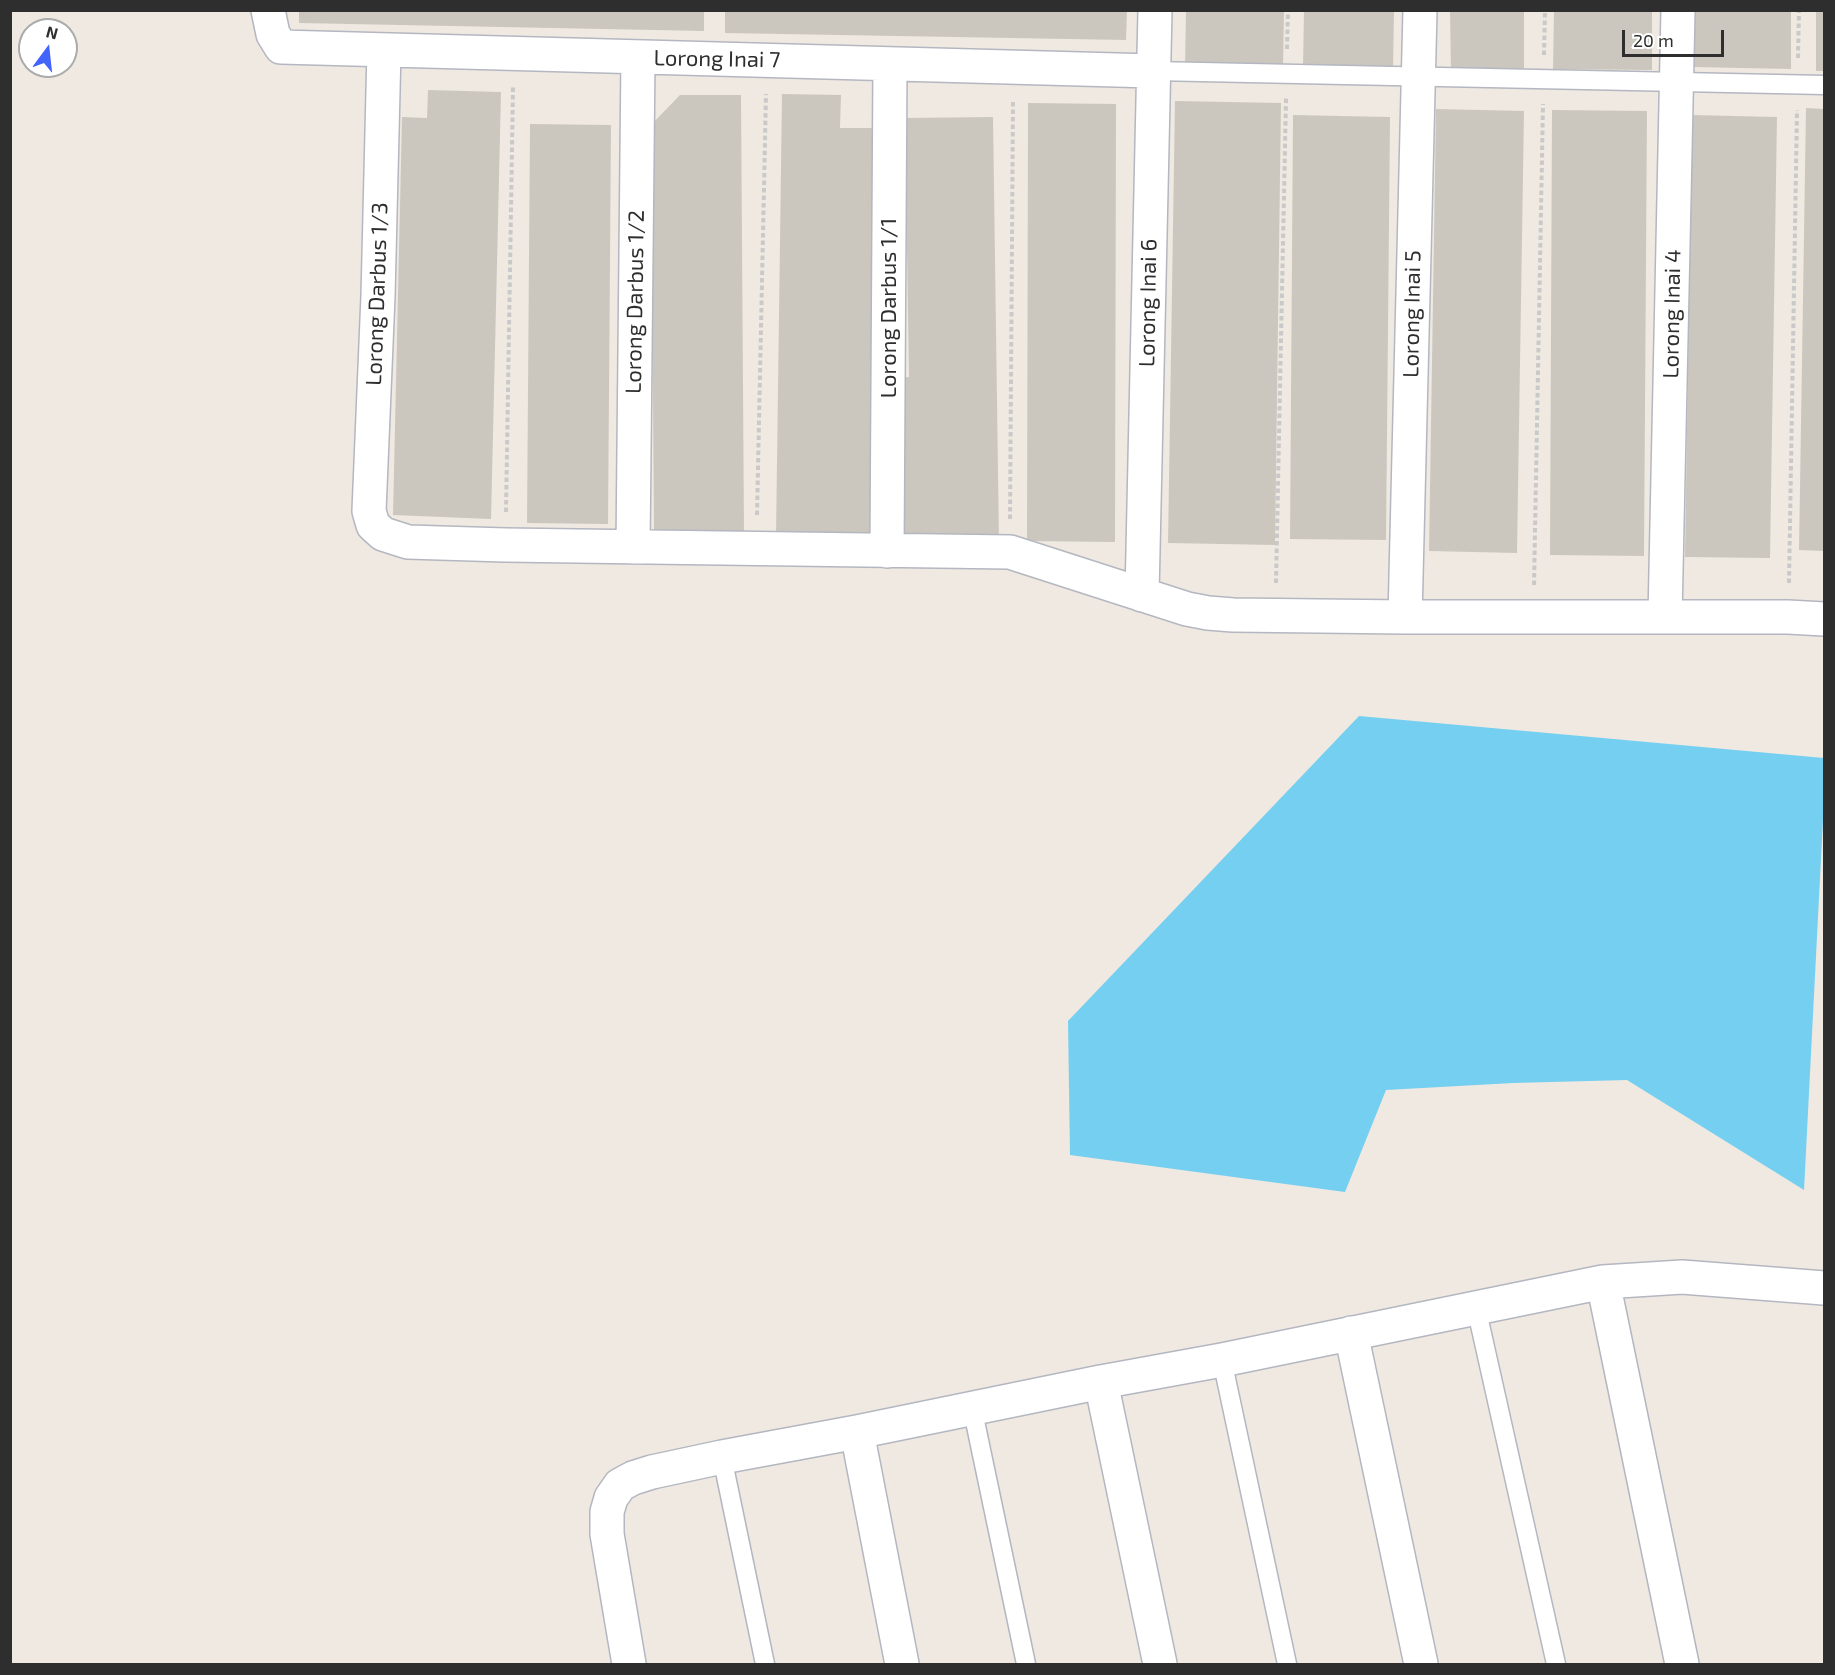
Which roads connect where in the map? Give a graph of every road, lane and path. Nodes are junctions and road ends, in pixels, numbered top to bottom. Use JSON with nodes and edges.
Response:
{"nodes":[{"id":1,"x":268,"y":10,"type":"edge"},
{"id":2,"x":1155,"y":10,"type":"edge"},
{"id":3,"x":1288,"y":10,"type":"edge"},
{"id":4,"x":1420,"y":10,"type":"edge"},
{"id":5,"x":1545,"y":10,"type":"edge"},
{"id":6,"x":1678,"y":10,"type":"edge"},
{"id":7,"x":1799,"y":10,"type":"edge"},
{"id":8,"x":384,"y":50,"type":"junction"},
{"id":9,"x":514,"y":53,"type":"junction"},
{"id":10,"x":638,"y":57,"type":"junction"},
{"id":11,"x":767,"y":60,"type":"junction"},
{"id":12,"x":890,"y":64,"type":"junction"},
{"id":13,"x":1013,"y":67,"type":"junction"},
{"id":14,"x":1153,"y":71,"type":"junction"},
{"id":15,"x":1286,"y":73,"type":"junction"},
{"id":16,"x":1419,"y":76,"type":"junction"},
{"id":17,"x":1544,"y":79,"type":"junction"},
{"id":18,"x":1677,"y":82,"type":"junction"},
{"id":19,"x":1798,"y":85,"type":"junction"},
{"id":20,"x":1824,"y":85,"type":"edge"},
{"id":21,"x":505,"y":545,"type":"junction"},
{"id":22,"x":633,"y":547,"type":"junction"},
{"id":23,"x":757,"y":550,"type":"junction"},
{"id":24,"x":886,"y":551,"type":"junction"},
{"id":25,"x":1010,"y":552,"type":"junction"},
{"id":26,"x":1142,"y":595,"type":"junction"},
{"id":27,"x":1275,"y":615,"type":"junction"},
{"id":28,"x":1533,"y":616,"type":"junction"},
{"id":29,"x":1788,"y":616,"type":"junction"},
{"id":30,"x":1405,"y":617,"type":"junction"},
{"id":31,"x":1665,"y":617,"type":"junction"},
{"id":32,"x":1824,"y":619,"type":"edge"},
{"id":33,"x":1603,"y":1282,"type":"junction"},
{"id":34,"x":1824,"y":1288,"type":"edge"},
{"id":35,"x":1476,"y":1307,"type":"junction"},
{"id":36,"x":1351,"y":1333,"type":"junction"},
{"id":37,"x":1222,"y":1360,"type":"junction"},
{"id":38,"x":1101,"y":1382,"type":"junction"},
{"id":39,"x":972,"y":1407,"type":"junction"},
{"id":40,"x":857,"y":1432,"type":"junction"},
{"id":41,"x":722,"y":1457,"type":"junction"},
{"id":42,"x":629,"y":1665,"type":"edge"},
{"id":43,"x":765,"y":1665,"type":"edge"},
{"id":44,"x":902,"y":1665,"type":"edge"},
{"id":45,"x":1026,"y":1665,"type":"edge"},
{"id":46,"x":1160,"y":1665,"type":"edge"},
{"id":47,"x":1287,"y":1665,"type":"edge"},
{"id":48,"x":1421,"y":1665,"type":"edge"},
{"id":49,"x":1556,"y":1665,"type":"edge"},
{"id":50,"x":1682,"y":1665,"type":"edge"}],
"edges":[{"from":1,"to":8,"type":"street","name":"Lorong Inai 7"},
{"from":2,"to":14,"type":"street","name":"Lorong Inai 6"},
{"from":3,"to":15,"type":"path"},
{"from":4,"to":16,"type":"street","name":"Lorong Inai 5"},
{"from":5,"to":17,"type":"path"},
{"from":6,"to":18,"type":"street","name":"Lorong Inai 4"},
{"from":7,"to":19,"type":"path"},
{"from":8,"to":9,"type":"street","name":"Lorong Inai 7"},
{"from":8,"to":21,"type":"street","name":"Lorong Darbus 1/3"},
{"from":9,"to":10,"type":"street","name":"Lorong Inai 7"},
{"from":9,"to":21,"type":"path"},
{"from":10,"to":11,"type":"street","name":"Lorong Inai 7"},
{"from":10,"to":22,"type":"street","name":"Lorong Darbus 1/2"},
{"from":11,"to":12,"type":"street","name":"Lorong Inai 7"},
{"from":11,"to":23,"type":"path"},
{"from":12,"to":13,"type":"street","name":"Lorong Inai 7"},
{"from":12,"to":24,"type":"street","name":"Lorong Darbus 1/1"},
{"from":13,"to":14,"type":"street","name":"Lorong Inai 7"},
{"from":13,"to":25,"type":"path"},
{"from":14,"to":15,"type":"lane"},
{"from":14,"to":26,"type":"street","name":"Lorong Inai 6"},
{"from":15,"to":16,"type":"lane"},
{"from":15,"to":27,"type":"path"},
{"from":16,"to":17,"type":"lane"},
{"from":16,"to":30,"type":"street","name":"Lorong Inai 5"},
{"from":17,"to":18,"type":"lane"},
{"from":17,"to":28,"type":"path"},
{"from":18,"to":19,"type":"lane"},
{"from":18,"to":31,"type":"street","name":"Lorong Inai 4"},
{"from":19,"to":20,"type":"lane"},
{"from":19,"to":29,"type":"path"},
{"from":21,"to":22,"type":"street"},
{"from":22,"to":23,"type":"street"},
{"from":23,"to":24,"type":"street"},
{"from":24,"to":25,"type":"street"},
{"from":25,"to":26,"type":"street"},
{"from":26,"to":27,"type":"street"},
{"from":27,"to":30,"type":"street"},
{"from":28,"to":30,"type":"street"},
{"from":28,"to":31,"type":"street"},
{"from":29,"to":31,"type":"street"},
{"from":29,"to":32,"type":"street"},
{"from":33,"to":34,"type":"street"},
{"from":33,"to":35,"type":"street"},
{"from":33,"to":50,"type":"street"},
{"from":35,"to":36,"type":"street"},
{"from":35,"to":49,"type":"lane"},
{"from":36,"to":37,"type":"street"},
{"from":36,"to":48,"type":"street"},
{"from":37,"to":38,"type":"street"},
{"from":37,"to":47,"type":"lane"},
{"from":38,"to":39,"type":"street"},
{"from":38,"to":46,"type":"street"},
{"from":39,"to":40,"type":"street"},
{"from":39,"to":45,"type":"lane"},
{"from":40,"to":41,"type":"street"},
{"from":40,"to":44,"type":"street"},
{"from":41,"to":42,"type":"street"},
{"from":41,"to":43,"type":"lane"}]}
